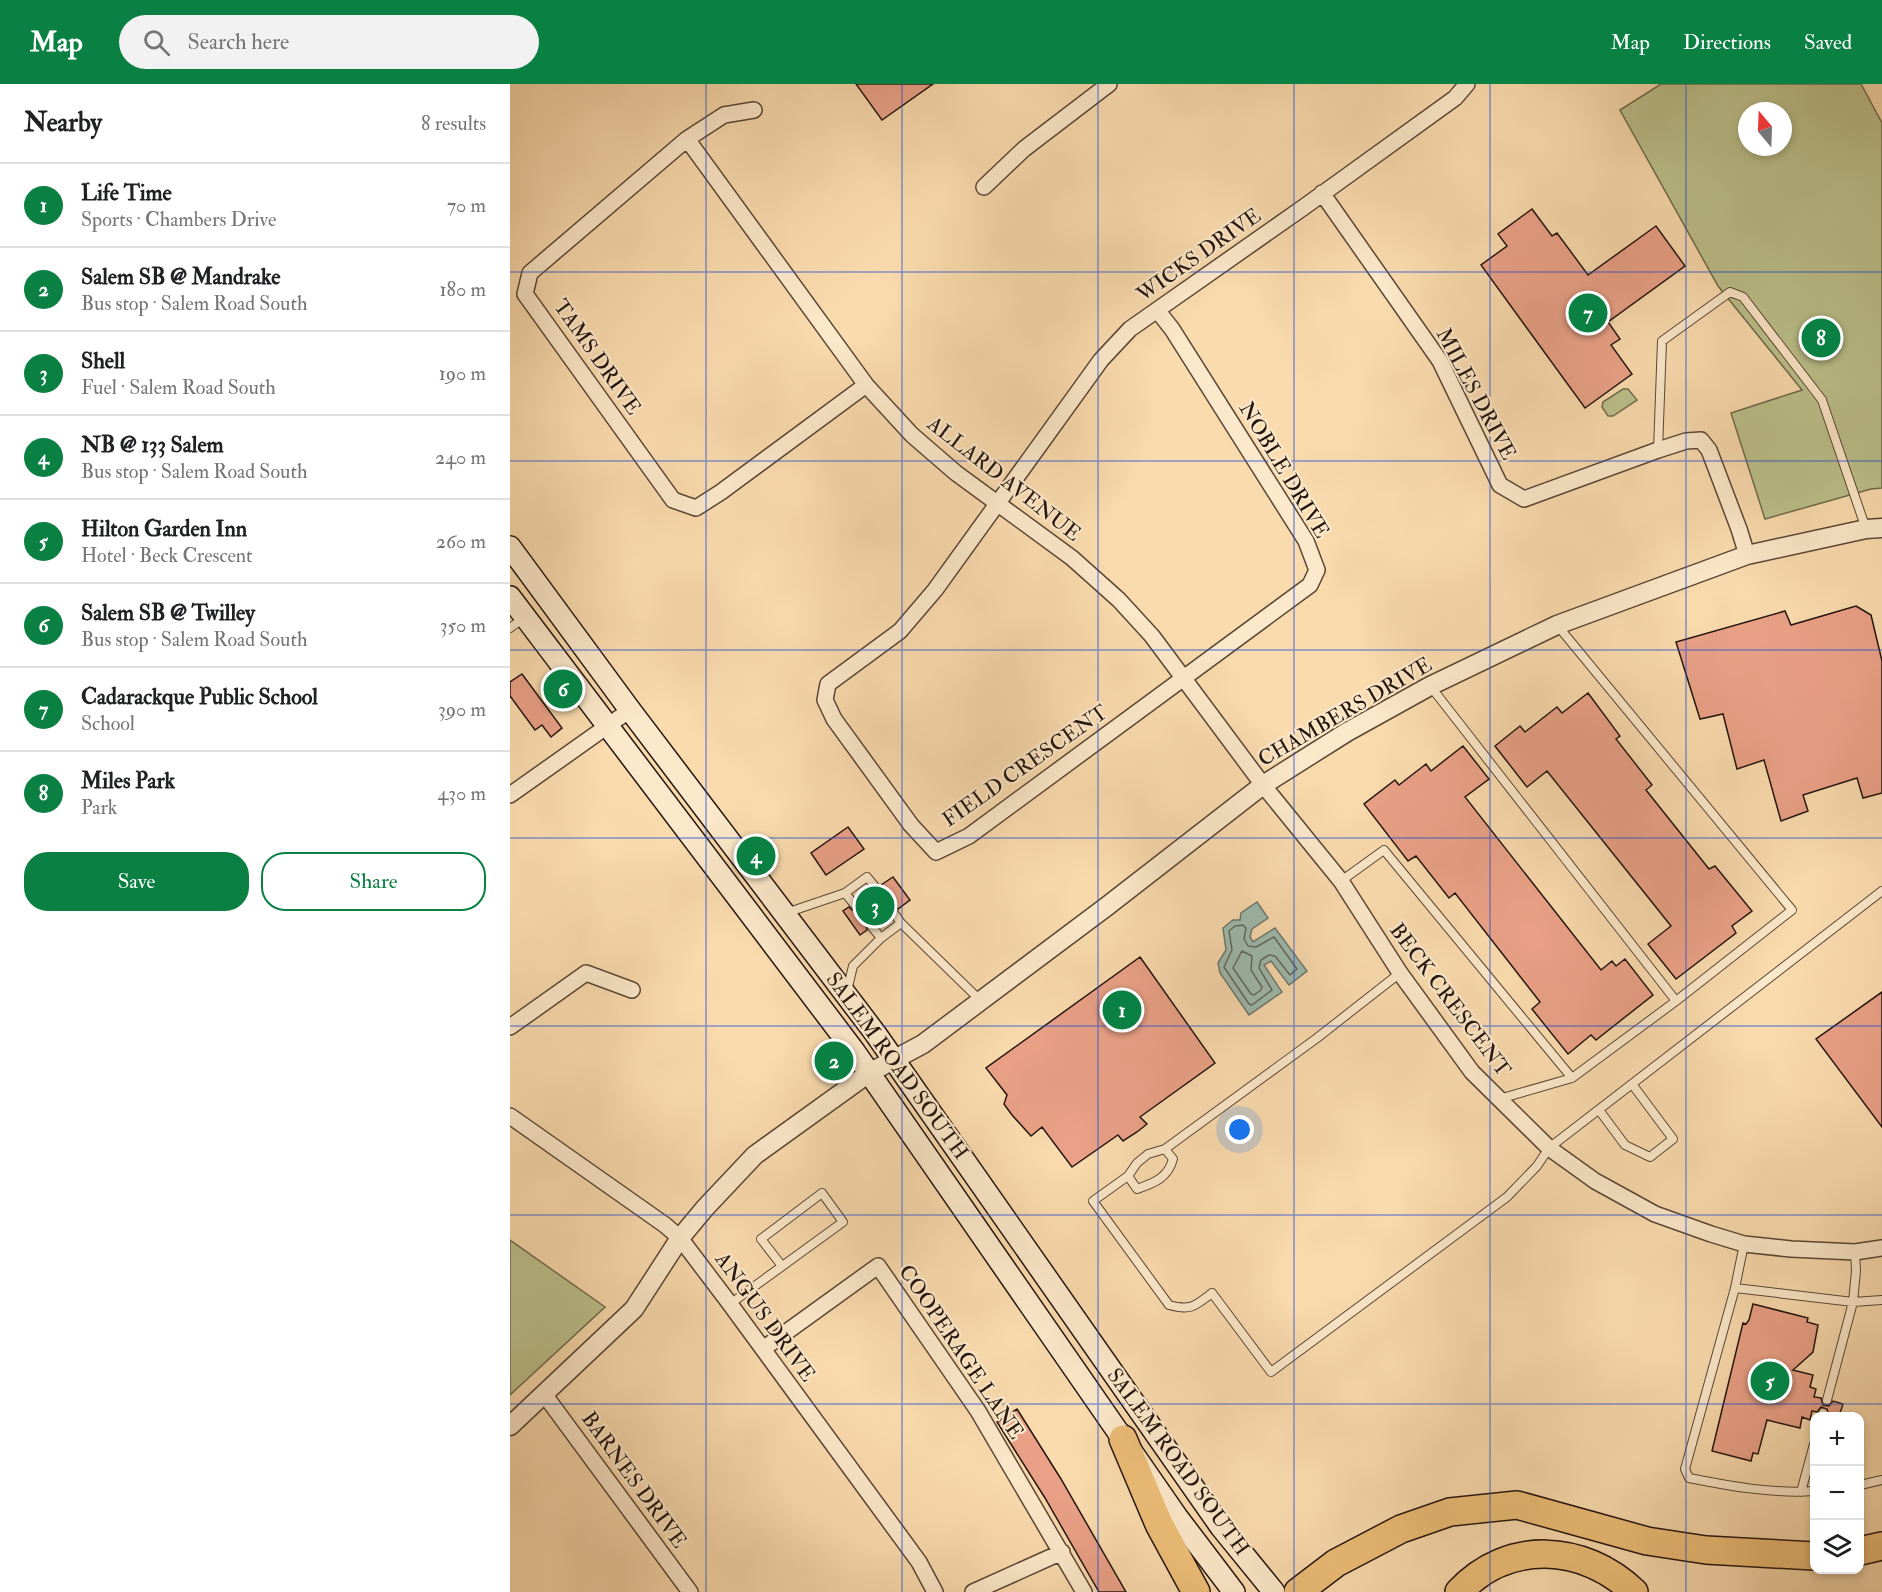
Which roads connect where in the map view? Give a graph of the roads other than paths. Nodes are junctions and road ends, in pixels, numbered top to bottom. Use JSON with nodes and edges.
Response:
{"nodes":[{"id":1,"x":1109,"y":84,"type":"edge"},
{"id":2,"x":1467,"y":84,"type":"edge"},
{"id":3,"x":754,"y":110,"type":"dead end"},
{"id":4,"x":687,"y":139,"type":"junction"},
{"id":5,"x":984,"y":187,"type":"dead end"},
{"id":6,"x":1322,"y":193,"type":"junction"},
{"id":7,"x":1157,"y":310,"type":"junction"},
{"id":8,"x":866,"y":385,"type":"junction"},
{"id":9,"x":1658,"y":450,"type":"junction"},
{"id":10,"x":998,"y":503,"type":"junction"},
{"id":11,"x":1874,"y":528,"type":"edge"},
{"id":12,"x":510,"y":547,"type":"edge"},
{"id":13,"x":1747,"y":555,"type":"junction"},
{"id":14,"x":510,"y":597,"type":"edge"},
{"id":15,"x":518,"y":622,"type":"edge"},
{"id":16,"x":1557,"y":625,"type":"junction"},
{"id":17,"x":1184,"y":676,"type":"junction"},
{"id":18,"x":1430,"y":686,"type":"junction"},
{"id":19,"x":630,"y":710,"type":"junction"},
{"id":20,"x":607,"y":727,"type":"junction"},
{"id":21,"x":1263,"y":785,"type":"junction"},
{"id":22,"x":510,"y":795,"type":"edge"},
{"id":23,"x":1341,"y":881,"type":"junction"},
{"id":24,"x":876,"y":888,"type":"dead end"},
{"id":25,"x":1882,"y":891,"type":"edge"},
{"id":26,"x":845,"y":893,"type":"junction"},
{"id":27,"x":854,"y":904,"type":"dead end"},
{"id":28,"x":893,"y":912,"type":"dead end"},
{"id":29,"x":785,"y":914,"type":"junction"},
{"id":30,"x":901,"y":922,"type":"junction"},
{"id":31,"x":872,"y":927,"type":"dead end"},
{"id":32,"x":880,"y":938,"type":"junction"},
{"id":33,"x":1400,"y":973,"type":"junction"},
{"id":34,"x":632,"y":990,"type":"dead end"},
{"id":35,"x":846,"y":994,"type":"junction"},
{"id":36,"x":981,"y":1001,"type":"junction"},
{"id":37,"x":1676,"y":1001,"type":"junction"},
{"id":38,"x":510,"y":1027,"type":"edge"},
{"id":39,"x":894,"y":1059,"type":"junction"},
{"id":40,"x":869,"y":1073,"type":"junction"},
{"id":41,"x":1572,"y":1078,"type":"junction"},
{"id":42,"x":1632,"y":1084,"type":"junction"},
{"id":43,"x":1498,"y":1099,"type":"junction"},
{"id":44,"x":1599,"y":1110,"type":"junction"},
{"id":45,"x":510,"y":1116,"type":"edge"},
{"id":46,"x":1549,"y":1148,"type":"junction"},
{"id":47,"x":1165,"y":1149,"type":"junction"},
{"id":48,"x":1128,"y":1176,"type":"junction"},
{"id":49,"x":680,"y":1238,"type":"junction"},
{"id":50,"x":1744,"y":1244,"type":"junction"},
{"id":51,"x":1882,"y":1248,"type":"edge"},
{"id":52,"x":1855,"y":1252,"type":"junction"},
{"id":53,"x":782,"y":1266,"type":"junction"},
{"id":54,"x":1735,"y":1288,"type":"junction"},
{"id":55,"x":1882,"y":1300,"type":"edge"},
{"id":56,"x":1853,"y":1302,"type":"junction"},
{"id":57,"x":730,"y":1304,"type":"junction"},
{"id":58,"x":763,"y":1349,"type":"junction"},
{"id":59,"x":544,"y":1394,"type":"junction"},
{"id":60,"x":1827,"y":1400,"type":"dead end"},
{"id":61,"x":510,"y":1426,"type":"edge"},
{"id":62,"x":1123,"y":1439,"type":"junction"},
{"id":63,"x":1810,"y":1461,"type":"edge"},
{"id":64,"x":1882,"y":1480,"type":"edge"},
{"id":65,"x":1864,"y":1484,"type":"edge"},
{"id":66,"x":1810,"y":1491,"type":"edge"},
{"id":67,"x":1801,"y":1492,"type":"junction"},
{"id":68,"x":1882,"y":1546,"type":"edge"},
{"id":69,"x":1864,"y":1550,"type":"edge"},
{"id":70,"x":1062,"y":1552,"type":"junction"},
{"id":71,"x":1810,"y":1556,"type":"edge"},
{"id":72,"x":690,"y":1592,"type":"edge"},
{"id":73,"x":935,"y":1592,"type":"edge"},
{"id":74,"x":973,"y":1592,"type":"edge"},
{"id":75,"x":1084,"y":1592,"type":"edge"},
{"id":76,"x":1196,"y":1592,"type":"edge"},
{"id":77,"x":1234,"y":1592,"type":"edge"},
{"id":78,"x":1274,"y":1592,"type":"edge"},
{"id":79,"x":1298,"y":1592,"type":"edge"},
{"id":80,"x":1459,"y":1592,"type":"edge"},
{"id":81,"x":1634,"y":1592,"type":"edge"}],
"edges":[{"from":1,"to":5,"type":"street"},
{"from":2,"to":6,"type":"street","name":"WICKS DRIVE"},
{"from":3,"to":4,"type":"street","name":"TAMS DRIVE"},
{"from":4,"to":8,"type":"street","name":"ALLARD AVENUE"},
{"from":4,"to":8,"type":"street","name":"TAMS DRIVE"},
{"from":6,"to":7,"type":"street","name":"WICKS DRIVE"},
{"from":6,"to":9,"type":"street","name":"MILES DRIVE"},
{"from":7,"to":10,"type":"street","name":"WICKS DRIVE"},
{"from":7,"to":17,"type":"street","name":"NOBLE DRIVE"},
{"from":8,"to":10,"type":"street","name":"ALLARD AVENUE"},
{"from":9,"to":11,"type":"lane"},
{"from":9,"to":13,"type":"street","name":"MILES DRIVE"},
{"from":10,"to":17,"type":"street","name":"ALLARD AVENUE"},
{"from":10,"to":17,"type":"street","name":"FIELD CRESCENT"},
{"from":11,"to":13,"type":"street","name":"CHAMBERS DRIVE"},
{"from":12,"to":19,"type":"main road","name":"SALEM ROAD SOUTH"},
{"from":13,"to":16,"type":"street","name":"CHAMBERS DRIVE"},
{"from":14,"to":15,"type":"main road","name":"SALEM ROAD SOUTH"},
{"from":15,"to":20,"type":"main road","name":"SALEM ROAD SOUTH"},
{"from":16,"to":18,"type":"street","name":"CHAMBERS DRIVE"},
{"from":16,"to":37,"type":"lane"},
{"from":17,"to":21,"type":"street","name":"ALLARD AVENUE"},
{"from":18,"to":21,"type":"street","name":"CHAMBERS DRIVE"},
{"from":18,"to":37,"type":"lane"},
{"from":19,"to":20,"type":"street"},
{"from":19,"to":29,"type":"main road","name":"SALEM ROAD SOUTH"},
{"from":20,"to":22,"type":"street"},
{"from":20,"to":40,"type":"main road","name":"SALEM ROAD SOUTH"},
{"from":21,"to":23,"type":"street","name":"BECK CRESCENT"},
{"from":21,"to":36,"type":"street","name":"CHAMBERS DRIVE"},
{"from":23,"to":33,"type":"street","name":"BECK CRESCENT"},
{"from":23,"to":41,"type":"lane"},
{"from":24,"to":26,"type":"lane"},
{"from":25,"to":42,"type":"lane"},
{"from":26,"to":27,"type":"lane"},
{"from":26,"to":29,"type":"lane"},
{"from":28,"to":30,"type":"lane"},
{"from":29,"to":35,"type":"main road","name":"SALEM ROAD SOUTH"},
{"from":30,"to":32,"type":"lane"},
{"from":30,"to":36,"type":"lane"},
{"from":31,"to":32,"type":"lane"},
{"from":32,"to":35,"type":"lane"},
{"from":33,"to":43,"type":"street","name":"BECK CRESCENT"},
{"from":33,"to":47,"type":"lane"},
{"from":34,"to":38,"type":"street"},
{"from":35,"to":39,"type":"main road","name":"SALEM ROAD SOUTH"},
{"from":36,"to":39,"type":"street","name":"CHAMBERS DRIVE"},
{"from":37,"to":41,"type":"lane"},
{"from":39,"to":40,"type":"street","name":"CHAMBERS DRIVE"},
{"from":39,"to":78,"type":"main road","name":"SALEM ROAD SOUTH"},
{"from":40,"to":49,"type":"street","name":"CHAMBERS DRIVE"},
{"from":40,"to":62,"type":"main road","name":"SALEM ROAD SOUTH"},
{"from":41,"to":43,"type":"lane"},
{"from":42,"to":44,"type":"lane"},
{"from":42,"to":44,"type":"lane"},
{"from":43,"to":46,"type":"street","name":"BECK CRESCENT"},
{"from":44,"to":46,"type":"lane"},
{"from":45,"to":49,"type":"street","name":"ANGUS DRIVE"},
{"from":46,"to":48,"type":"lane"},
{"from":46,"to":50,"type":"street","name":"BECK CRESCENT"},
{"from":47,"to":48,"type":"lane"},
{"from":47,"to":48,"type":"lane"},
{"from":49,"to":57,"type":"street","name":"ANGUS DRIVE"},
{"from":49,"to":59,"type":"street","name":"CHAMBERS DRIVE"},
{"from":50,"to":52,"type":"street","name":"BECK CRESCENT"},
{"from":50,"to":54,"type":"lane"},
{"from":51,"to":52,"type":"street","name":"BECK CRESCENT"},
{"from":52,"to":56,"type":"lane"},
{"from":53,"to":53,"type":"lane"},
{"from":53,"to":57,"type":"lane"},
{"from":54,"to":56,"type":"lane"},
{"from":54,"to":67,"type":"lane"},
{"from":55,"to":56,"type":"lane"},
{"from":56,"to":60,"type":"lane"},
{"from":57,"to":58,"type":"street","name":"ANGUS DRIVE"},
{"from":58,"to":70,"type":"street","name":"COOPERAGE LANE"},
{"from":58,"to":73,"type":"street","name":"ANGUS DRIVE"},
{"from":59,"to":61,"type":"street","name":"CHAMBERS DRIVE"},
{"from":59,"to":72,"type":"street","name":"BARNES DRIVE"},
{"from":62,"to":76,"type":"highway"},
{"from":62,"to":77,"type":"main road","name":"SALEM ROAD SOUTH"},
{"from":63,"to":67,"type":"lane"},
{"from":64,"to":65,"type":"lane"},
{"from":66,"to":67,"type":"lane"},
{"from":68,"to":69,"type":"highway"},
{"from":70,"to":74,"type":"street"},
{"from":70,"to":75,"type":"street","name":"COOPERAGE LANE"},
{"from":71,"to":79,"type":"highway"},
{"from":80,"to":81,"type":"highway"}]}
